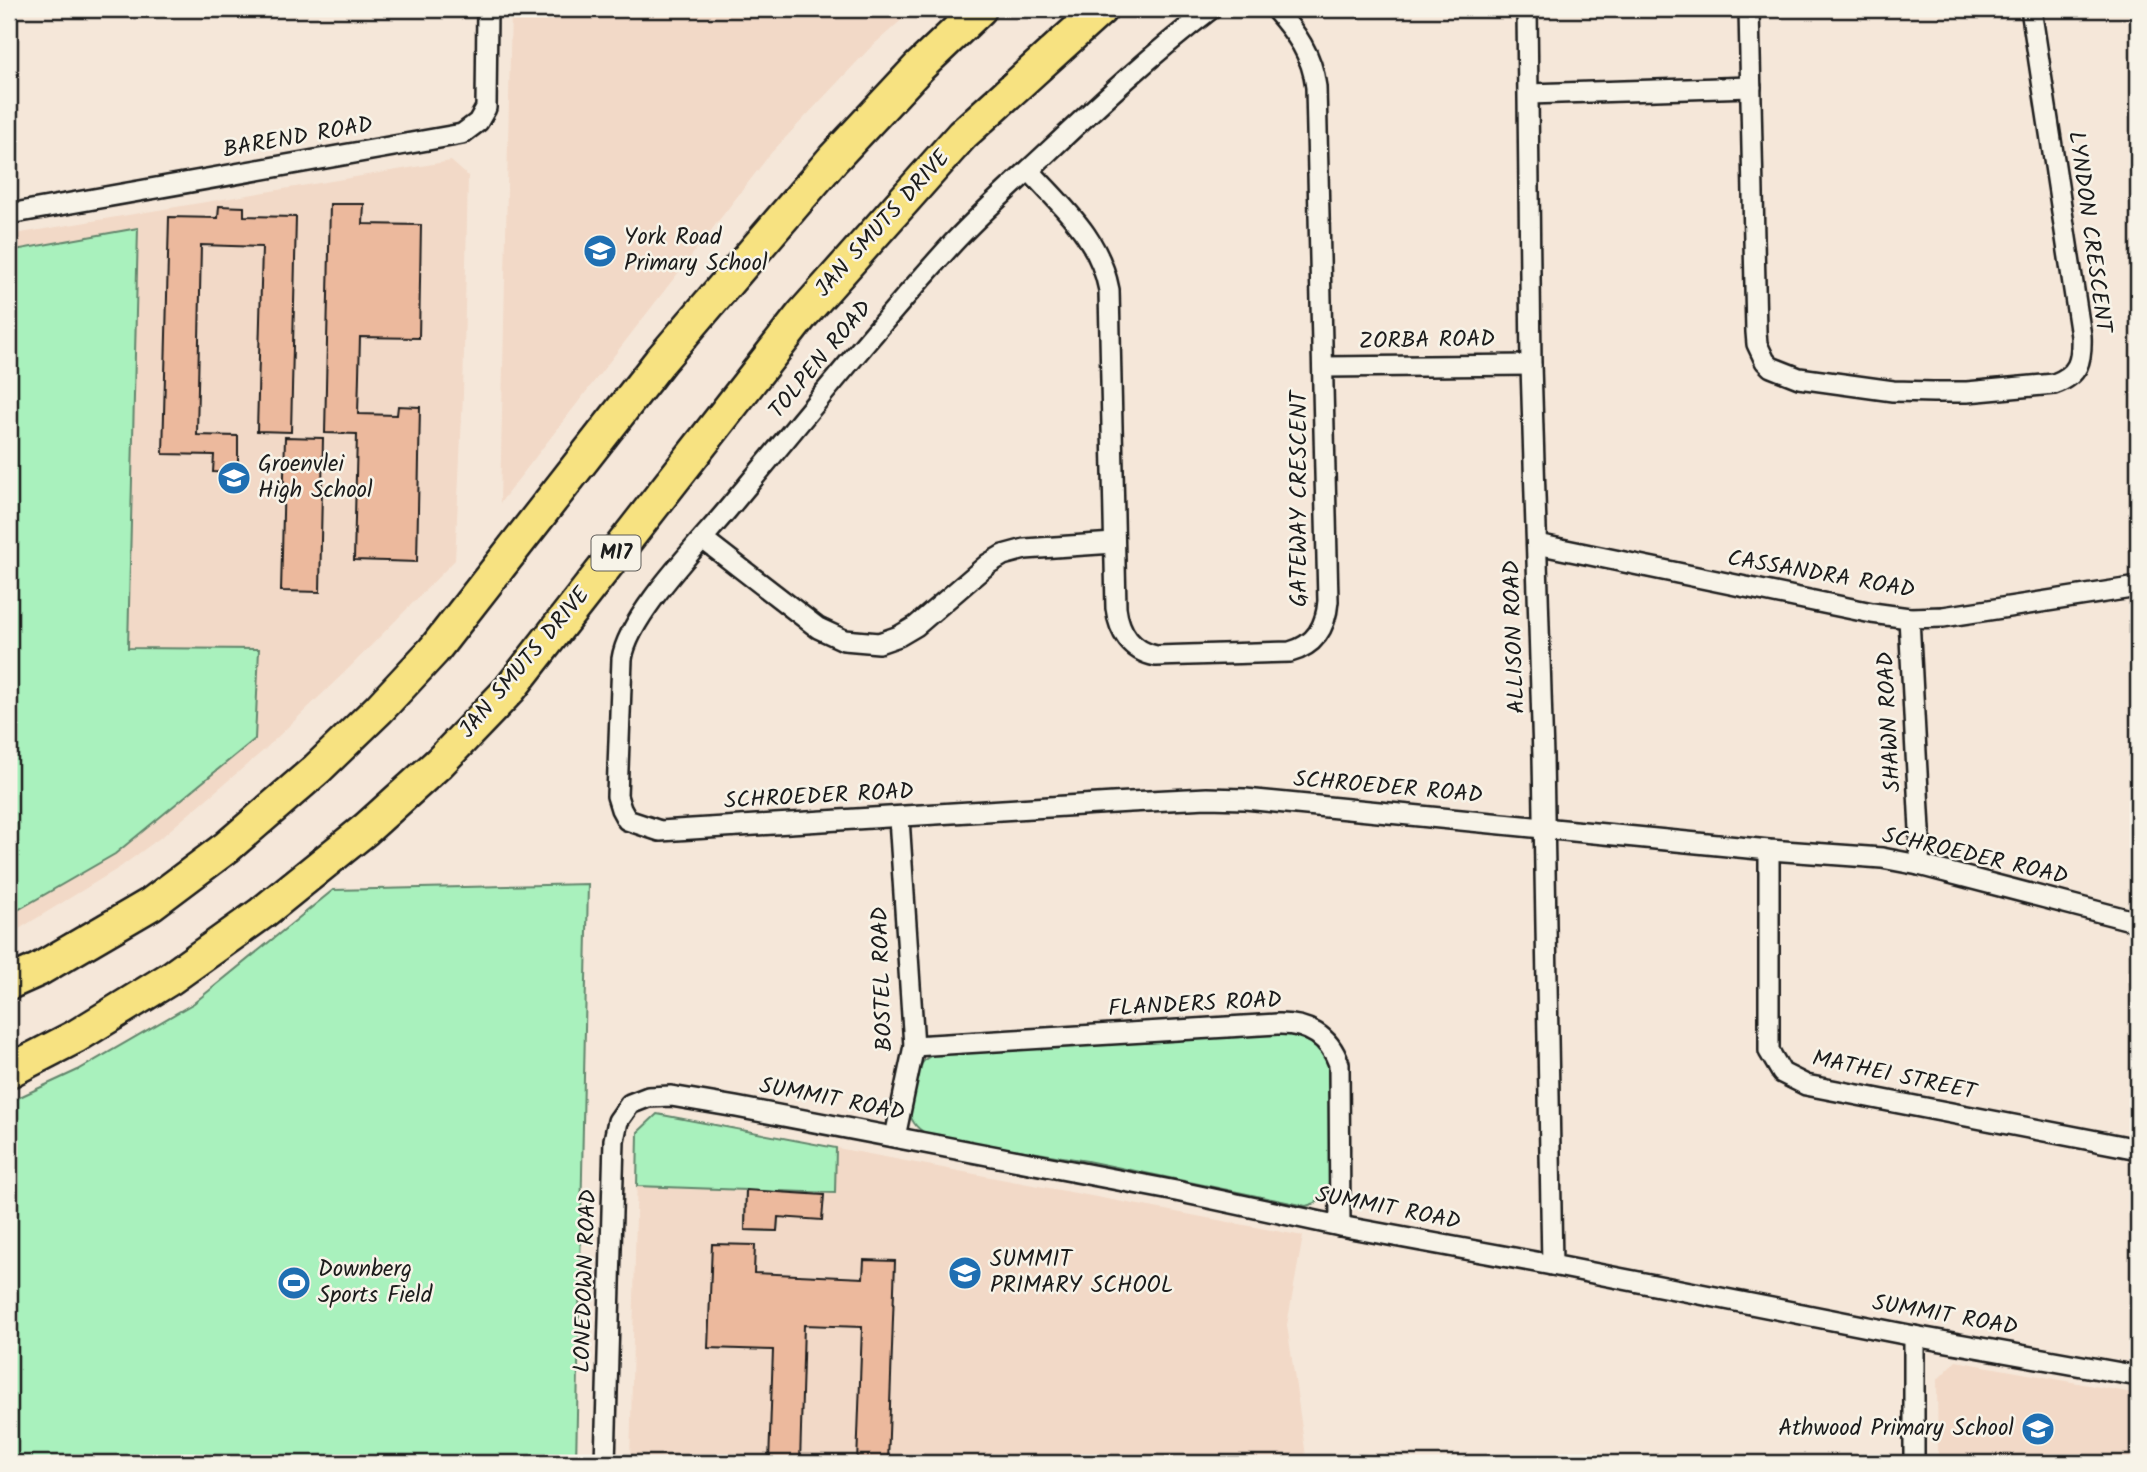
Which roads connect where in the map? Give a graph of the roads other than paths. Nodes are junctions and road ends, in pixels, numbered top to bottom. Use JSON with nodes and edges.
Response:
{"nodes":[{"id":1,"x":487,"y":9,"type":"edge"},
{"id":2,"x":979,"y":9,"type":"edge"},
{"id":3,"x":1101,"y":9,"type":"edge"},
{"id":4,"x":1211,"y":9,"type":"edge"},
{"id":5,"x":1275,"y":9,"type":"edge"},
{"id":6,"x":1527,"y":9,"type":"edge"},
{"id":7,"x":1749,"y":9,"type":"edge"},
{"id":8,"x":2031,"y":9,"type":"edge"},
{"id":9,"x":1751,"y":87,"type":"junction"},
{"id":10,"x":1529,"y":94,"type":"junction"},
{"id":11,"x":1028,"y":170,"type":"junction"},
{"id":12,"x":9,"y":214,"type":"edge"},
{"id":13,"x":1531,"y":365,"type":"junction"},
{"id":14,"x":1323,"y":367,"type":"junction"},
{"id":15,"x":703,"y":539,"type":"junction"},
{"id":16,"x":1114,"y":544,"type":"junction"},
{"id":17,"x":1537,"y":544,"type":"junction"},
{"id":18,"x":2138,"y":587,"type":"edge"},
{"id":19,"x":1909,"y":618,"type":"junction"},
{"id":20,"x":899,"y":818,"type":"junction"},
{"id":21,"x":627,"y":820,"type":"joint"},
{"id":22,"x":1545,"y":827,"type":"junction"},
{"id":23,"x":1769,"y":850,"type":"junction"},
{"id":24,"x":1919,"y":865,"type":"junction"},
{"id":25,"x":2138,"y":922,"type":"edge"},
{"id":26,"x":9,"y":983,"type":"edge"},
{"id":27,"x":914,"y":1046,"type":"junction"},
{"id":28,"x":9,"y":1071,"type":"edge"},
{"id":29,"x":630,"y":1104,"type":"joint"},
{"id":30,"x":895,"y":1137,"type":"junction"},
{"id":31,"x":2138,"y":1149,"type":"edge"},
{"id":32,"x":1340,"y":1226,"type":"junction"},
{"id":33,"x":1552,"y":1265,"type":"junction"},
{"id":34,"x":1914,"y":1336,"type":"junction"},
{"id":35,"x":2138,"y":1376,"type":"edge"},
{"id":36,"x":606,"y":1463,"type":"edge"},
{"id":37,"x":1914,"y":1463,"type":"edge"}],
"edges":[{"from":1,"to":12,"type":"street","name":"BAREND ROAD"},
{"from":2,"to":26,"type":"main road"},
{"from":3,"to":28,"type":"main road","name":"JAN SMUTS DRIVE","number":"M17"},
{"from":4,"to":11,"type":"street","name":"TOLPEN ROAD"},
{"from":5,"to":14,"type":"street","name":"GATEWAY CRESCENT"},
{"from":6,"to":10,"type":"street","name":"ALLISON ROAD"},
{"from":7,"to":9,"type":"street","name":"LYNDON CRESCENT"},
{"from":8,"to":9,"type":"street","name":"LYNDON CRESCENT"},
{"from":9,"to":10,"type":"street"},
{"from":10,"to":13,"type":"street","name":"ALLISON ROAD"},
{"from":11,"to":15,"type":"street","name":"TOLPEN ROAD"},
{"from":11,"to":16,"type":"street","name":"GATEWAY CRESCENT"},
{"from":13,"to":14,"type":"street","name":"ZORBA ROAD"},
{"from":13,"to":17,"type":"street","name":"ALLISON ROAD"},
{"from":14,"to":16,"type":"street","name":"GATEWAY CRESCENT"},
{"from":15,"to":16,"type":"street"},
{"from":15,"to":21,"type":"street","name":"TOLPEN ROAD"},
{"from":17,"to":19,"type":"street","name":"CASSANDRA ROAD"},
{"from":17,"to":22,"type":"street","name":"ALLISON ROAD"},
{"from":18,"to":19,"type":"street","name":"CASSANDRA ROAD"},
{"from":19,"to":24,"type":"street","name":"SHAWN ROAD"},
{"from":20,"to":21,"type":"street","name":"SCHROEDER ROAD"},
{"from":20,"to":22,"type":"street","name":"SCHROEDER ROAD"},
{"from":20,"to":27,"type":"street","name":"BOSTEL ROAD"},
{"from":22,"to":23,"type":"street","name":"SCHROEDER ROAD"},
{"from":22,"to":33,"type":"street","name":"ALLISON ROAD"},
{"from":23,"to":24,"type":"street","name":"SCHROEDER ROAD"},
{"from":23,"to":31,"type":"street","name":"MATHEI STREET"},
{"from":24,"to":25,"type":"street","name":"SCHROEDER ROAD"},
{"from":27,"to":30,"type":"street","name":"BOSTEL ROAD"},
{"from":27,"to":32,"type":"street","name":"FLANDERS ROAD"},
{"from":29,"to":30,"type":"street","name":"SUMMIT ROAD"},
{"from":29,"to":36,"type":"street","name":"LONEDOWN ROAD"},
{"from":30,"to":32,"type":"street","name":"SUMMIT ROAD"},
{"from":32,"to":33,"type":"street","name":"SUMMIT ROAD"},
{"from":33,"to":34,"type":"street","name":"SUMMIT ROAD"},
{"from":34,"to":35,"type":"street","name":"SUMMIT ROAD"},
{"from":34,"to":37,"type":"street"}]}
